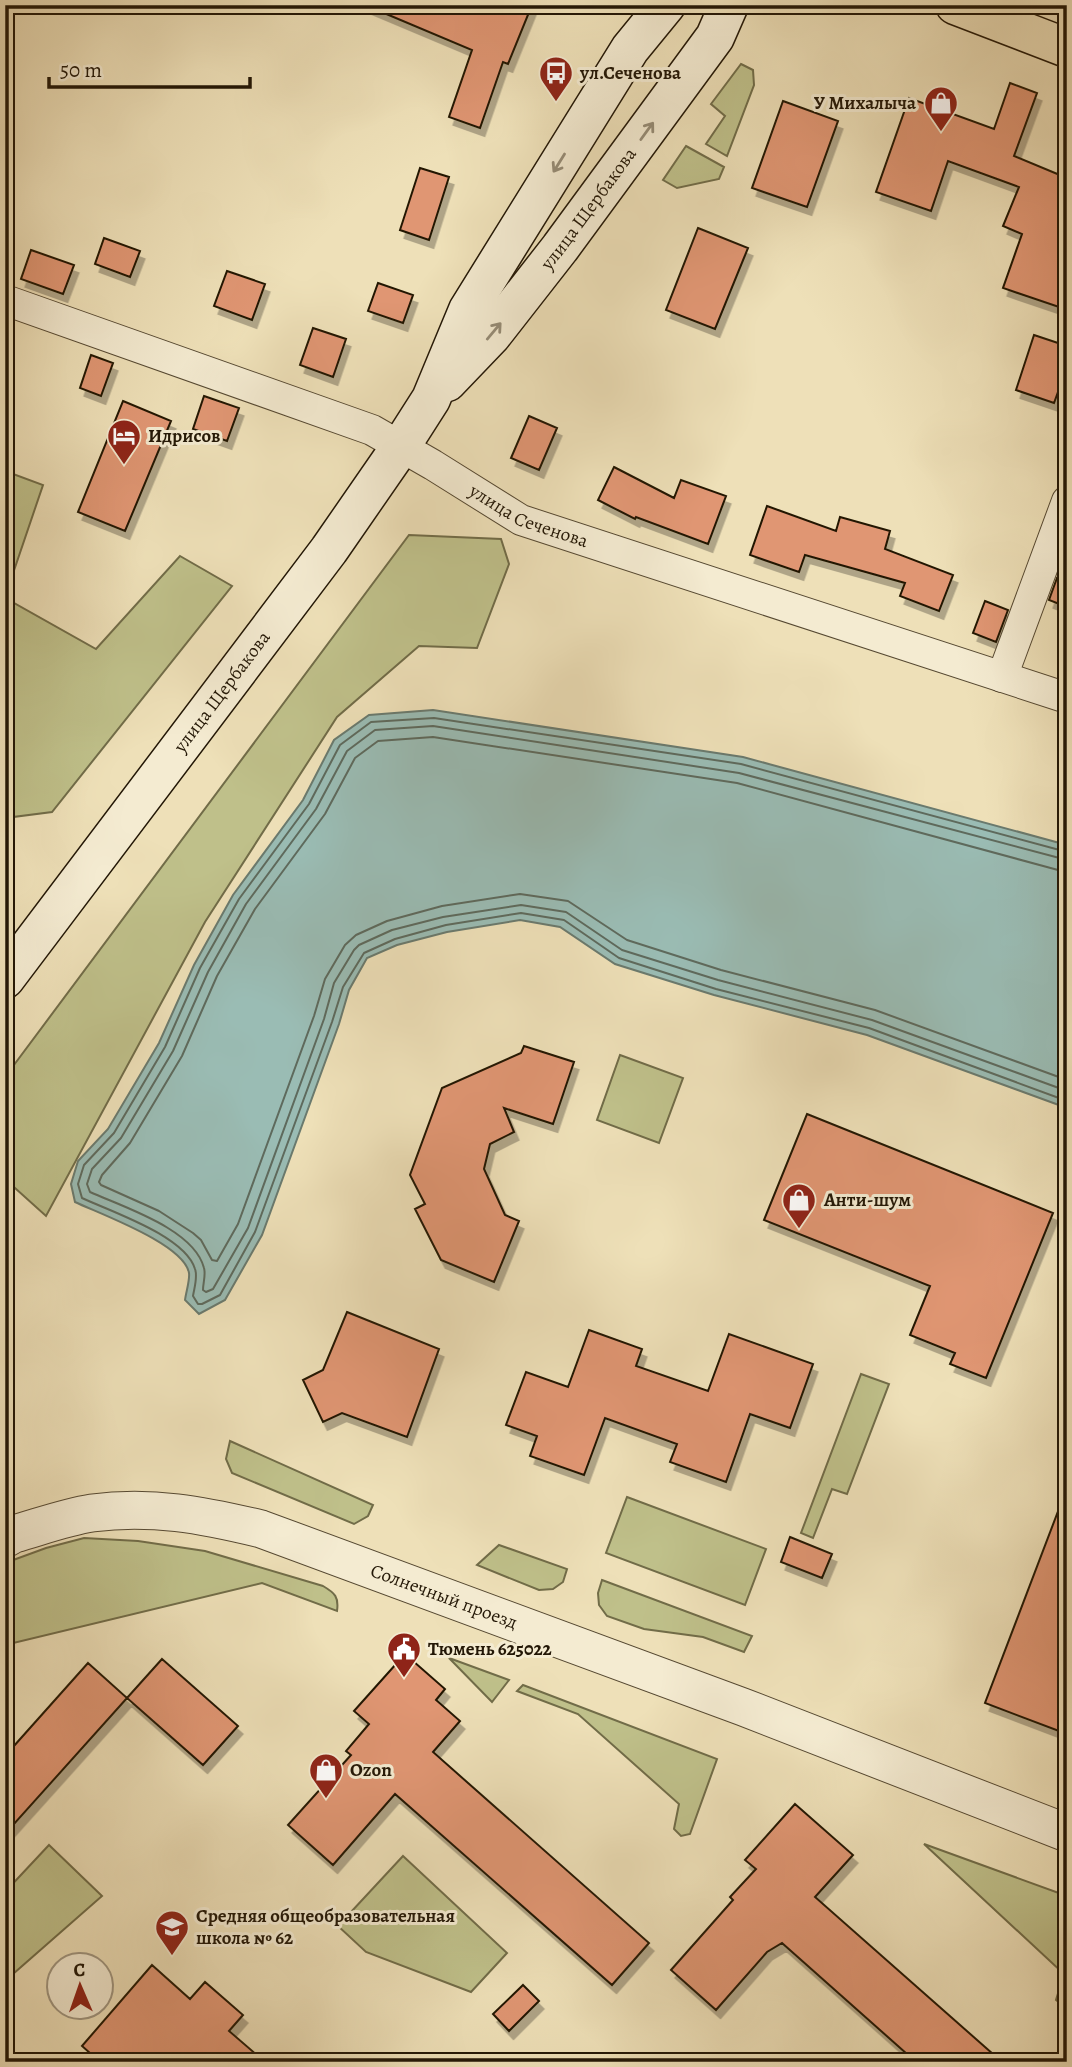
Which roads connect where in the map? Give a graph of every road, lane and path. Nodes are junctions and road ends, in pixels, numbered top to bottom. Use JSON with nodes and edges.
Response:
{"nodes":[{"id":1,"x":666,"y":5,"type":"edge"},
{"id":2,"x":729,"y":5,"type":"edge"},
{"id":3,"x":955,"y":5,"type":"edge"},
{"id":4,"x":1067,"y":48,"type":"edge"},
{"id":5,"x":5,"y":300,"type":"edge"},
{"id":6,"x":431,"y":399,"type":"junction"},
{"id":7,"x":401,"y":446,"type":"junction"},
{"id":8,"x":1067,"y":500,"type":"edge"},
{"id":9,"x":1002,"y":677,"type":"junction"},
{"id":10,"x":1067,"y":698,"type":"edge"},
{"id":11,"x":5,"y":979,"type":"edge"},
{"id":12,"x":5,"y":1539,"type":"edge"},
{"id":13,"x":1067,"y":1833,"type":"edge"}],
"edges":[{"from":1,"to":6,"type":"main road","name":"улица Щербакова","one_way":true},
{"from":6,"to":2,"type":"main road","name":"улица Щербакова","one_way":true},
{"from":3,"to":4,"type":"main road"},
{"from":5,"to":7,"type":"street","name":"улица Сеченова"},
{"from":6,"to":7,"type":"main road","name":"улица Щербакова"},
{"from":7,"to":9,"type":"street","name":"улица Сеченова"},
{"from":7,"to":11,"type":"main road","name":"улица Щербакова"},
{"from":8,"to":9,"type":"street"},
{"from":9,"to":10,"type":"street","name":"улица Сеченова"},
{"from":12,"to":13,"type":"street","name":"Солнечный проезд"}]}
